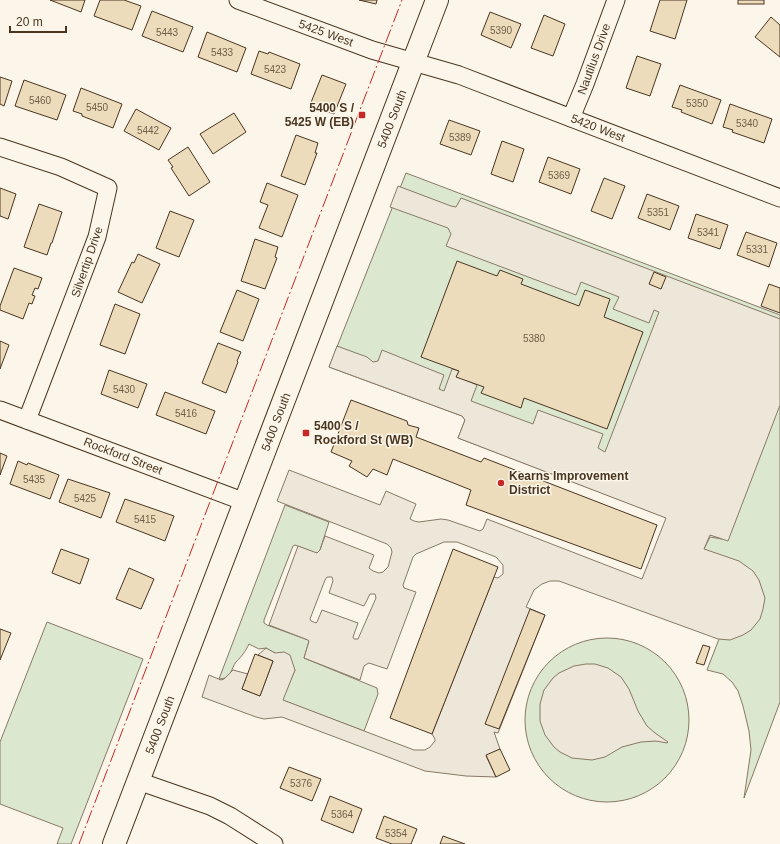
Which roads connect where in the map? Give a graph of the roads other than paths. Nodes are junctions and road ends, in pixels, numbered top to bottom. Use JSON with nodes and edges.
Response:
{"nodes":[{"id":1,"x":238,"y":0,"type":"edge"},
{"id":2,"x":437,"y":0,"type":"edge"},
{"id":3,"x":616,"y":0,"type":"edge"},
{"id":4,"x":414,"y":62,"type":"junction"},
{"id":5,"x":571,"y":118,"type":"junction"},
{"id":6,"x":0,"y":147,"type":"edge"},
{"id":7,"x":780,"y":198,"type":"edge"},
{"id":8,"x":0,"y":410,"type":"edge"},
{"id":9,"x":27,"y":420,"type":"junction"},
{"id":10,"x":245,"y":502,"type":"junction"},
{"id":11,"x":138,"y":781,"type":"junction"},
{"id":12,"x":114,"y":844,"type":"edge"},
{"id":13,"x":274,"y":844,"type":"edge"}],
"edges":[{"from":1,"to":4,"type":"street","name":"5425 West"},
{"from":2,"to":4,"type":"main road","name":"5400 South"},
{"from":3,"to":5,"type":"street","name":"Nautilus Drive"},
{"from":4,"to":5,"type":"street","name":"5420 West"},
{"from":4,"to":10,"type":"main road","name":"5400 South"},
{"from":5,"to":7,"type":"street","name":"5420 West"},
{"from":6,"to":9,"type":"street","name":"Silvertip Drive"},
{"from":8,"to":9,"type":"street","name":"Rockford Street"},
{"from":9,"to":10,"type":"street","name":"Rockford Street"},
{"from":10,"to":11,"type":"main road","name":"5400 South"},
{"from":11,"to":12,"type":"main road","name":"5400 South"},
{"from":11,"to":13,"type":"street"}]}
